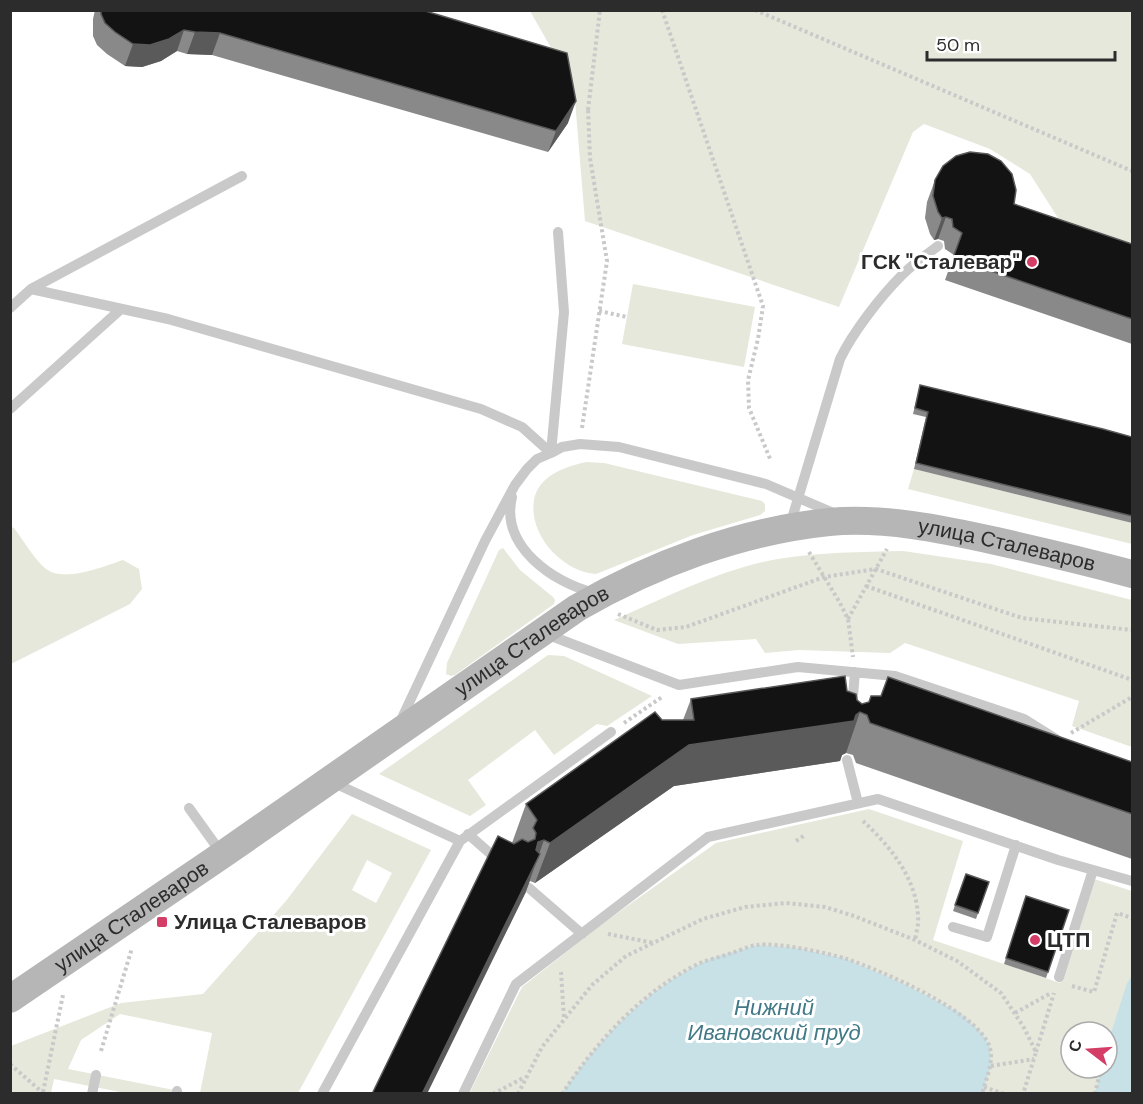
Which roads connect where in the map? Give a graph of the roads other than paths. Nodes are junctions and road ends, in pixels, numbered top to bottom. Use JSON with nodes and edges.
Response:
{"nodes":[{"id":1,"x":242,"y":176,"type":"dead end"},
{"id":2,"x":558,"y":232,"type":"dead end"},
{"id":3,"x":938,"y":246,"type":"dead end"},
{"id":4,"x":31,"y":290,"type":"junction"},
{"id":5,"x":10,"y":309,"type":"edge"},
{"id":6,"x":121,"y":309,"type":"junction"},
{"id":7,"x":10,"y":409,"type":"edge"},
{"id":8,"x":551,"y":453,"type":"junction"},
{"id":9,"x":515,"y":485,"type":"junction"},
{"id":10,"x":799,"y":498,"type":"junction"},
{"id":11,"x":852,"y":522,"type":"junction"},
{"id":12,"x":796,"y":536,"type":"junction"},
{"id":13,"x":1132,"y":574,"type":"edge"},
{"id":14,"x":608,"y":603,"type":"junction"},
{"id":15,"x":541,"y":633,"type":"junction"},
{"id":16,"x":855,"y":672,"type":"junction"},
{"id":17,"x":851,"y":715,"type":"edge"},
{"id":18,"x":611,"y":732,"type":"road end"},
{"id":19,"x":394,"y":736,"type":"junction"},
{"id":20,"x":1064,"y":742,"type":"edge"},
{"id":21,"x":847,"y":760,"type":"edge"},
{"id":22,"x":329,"y":781,"type":"junction"},
{"id":23,"x":858,"y":803,"type":"junction"},
{"id":24,"x":189,"y":808,"type":"dead end"},
{"id":25,"x":464,"y":837,"type":"junction"},
{"id":26,"x":1016,"y":846,"type":"junction"},
{"id":27,"x":222,"y":855,"type":"junction"},
{"id":28,"x":507,"y":868,"type":"edge"},
{"id":29,"x":1093,"y":870,"type":"junction"},
{"id":30,"x":1132,"y":881,"type":"edge"},
{"id":31,"x":529,"y":888,"type":"edge"},
{"id":32,"x":953,"y":927,"type":"dead end"},
{"id":33,"x":584,"y":932,"type":"junction"},
{"id":34,"x":1061,"y":983,"type":"road end"},
{"id":35,"x":10,"y":999,"type":"edge"},
{"id":36,"x":96,"y":1075,"type":"dead end"},
{"id":37,"x":92,"y":1094,"type":"edge"},
{"id":38,"x":322,"y":1094,"type":"edge"},
{"id":39,"x":462,"y":1094,"type":"edge"}],
"edges":[{"from":1,"to":4,"type":"lane"},
{"from":2,"to":8,"type":"lane"},
{"from":3,"to":10,"type":"lane"},
{"from":4,"to":5,"type":"lane"},
{"from":4,"to":6,"type":"lane"},
{"from":6,"to":7,"type":"lane"},
{"from":6,"to":8,"type":"lane"},
{"from":8,"to":9,"type":"lane"},
{"from":8,"to":10,"type":"lane"},
{"from":9,"to":14,"type":"lane"},
{"from":9,"to":19,"type":"lane"},
{"from":10,"to":11,"type":"lane"},
{"from":10,"to":12,"type":"lane"},
{"from":11,"to":12,"type":"main road","name":"улица Сталеваров"},
{"from":11,"to":13,"type":"main road","name":"улица Сталеваров"},
{"from":12,"to":14,"type":"main road","name":"улица Сталеваров"},
{"from":14,"to":15,"type":"main road","name":"улица Сталеваров"},
{"from":15,"to":16,"type":"lane"},
{"from":15,"to":19,"type":"main road","name":"улица Сталеваров"},
{"from":16,"to":17,"type":"lane"},
{"from":16,"to":20,"type":"lane"},
{"from":18,"to":25,"type":"lane"},
{"from":19,"to":22,"type":"main road","name":"улица Сталеваров"},
{"from":21,"to":23,"type":"lane"},
{"from":22,"to":25,"type":"lane"},
{"from":22,"to":27,"type":"main road","name":"улица Сталеваров"},
{"from":23,"to":26,"type":"lane"},
{"from":23,"to":33,"type":"lane"},
{"from":24,"to":27,"type":"lane"},
{"from":25,"to":28,"type":"lane"},
{"from":25,"to":38,"type":"lane"},
{"from":26,"to":29,"type":"lane"},
{"from":26,"to":32,"type":"lane"},
{"from":27,"to":35,"type":"main road","name":"улица Сталеваров"},
{"from":29,"to":30,"type":"lane"},
{"from":29,"to":34,"type":"lane"},
{"from":31,"to":33,"type":"lane"},
{"from":33,"to":39,"type":"lane"},
{"from":36,"to":37,"type":"lane"}]}
